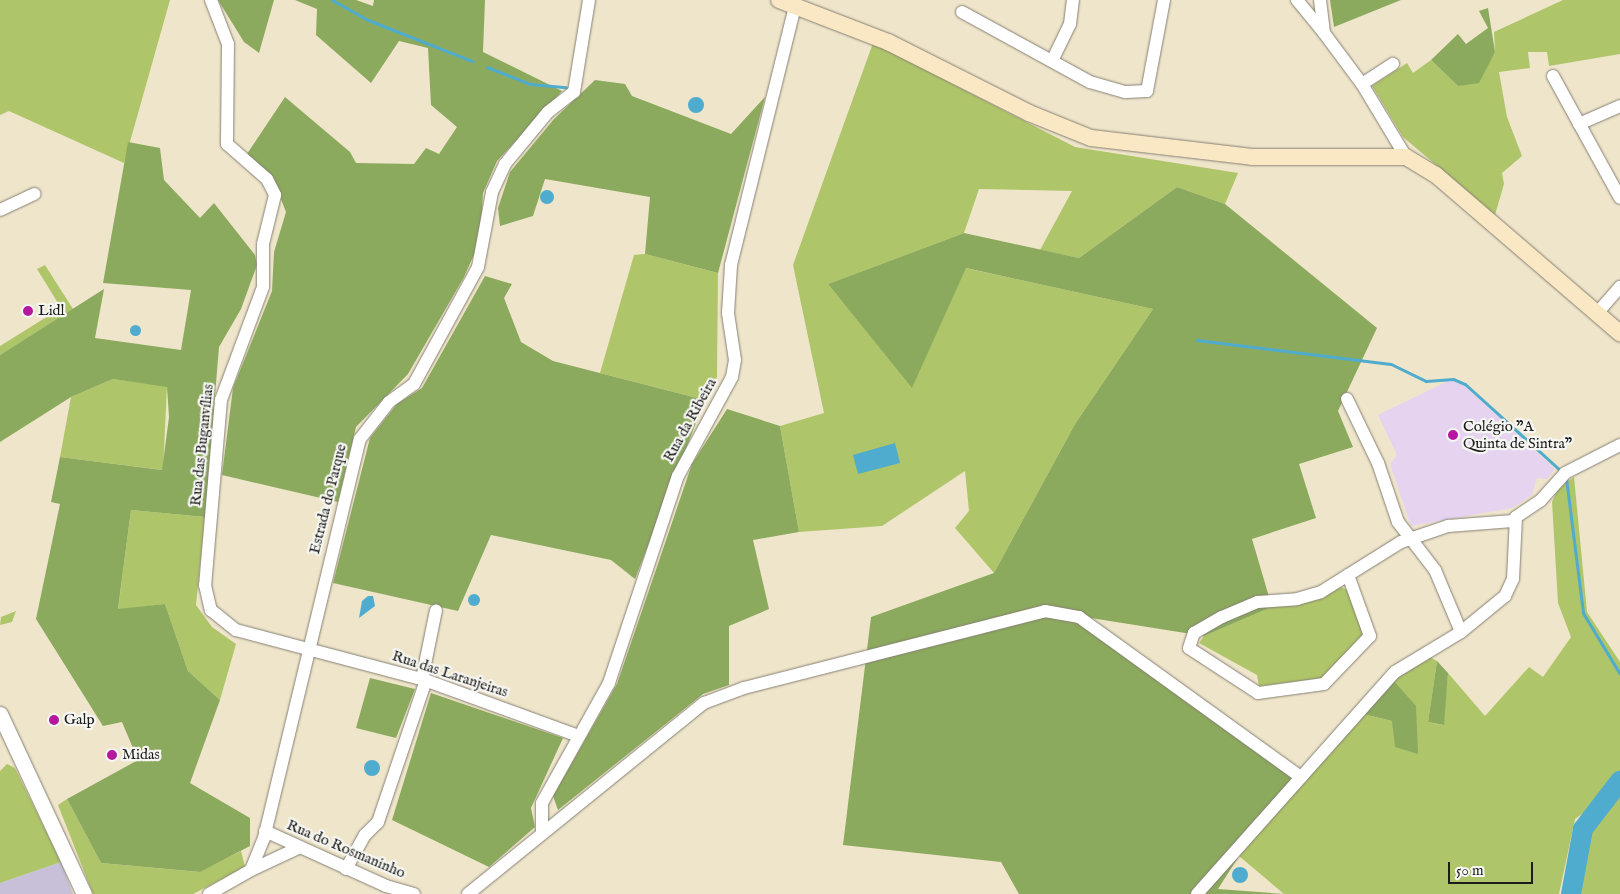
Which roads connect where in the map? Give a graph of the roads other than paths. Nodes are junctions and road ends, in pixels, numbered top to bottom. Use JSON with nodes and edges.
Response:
{"nodes":[{"id":1,"x":211,"y":0,"type":"edge"},
{"id":2,"x":589,"y":0,"type":"edge"},
{"id":3,"x":779,"y":0,"type":"edge"},
{"id":4,"x":1072,"y":0,"type":"edge"},
{"id":5,"x":1164,"y":0,"type":"edge"},
{"id":6,"x":1297,"y":0,"type":"edge"},
{"id":7,"x":1320,"y":0,"type":"edge"},
{"id":8,"x":802,"y":5,"type":"edge"},
{"id":9,"x":962,"y":12,"type":"dead end"},
{"id":10,"x":1324,"y":33,"type":"junction"},
{"id":11,"x":1052,"y":61,"type":"junction"},
{"id":12,"x":1393,"y":64,"type":"dead end"},
{"id":13,"x":1552,"y":76,"type":"dead end"},
{"id":14,"x":1362,"y":84,"type":"junction"},
{"id":15,"x":1620,"y":106,"type":"edge"},
{"id":16,"x":1579,"y":124,"type":"junction"},
{"id":17,"x":1406,"y":157,"type":"junction"},
{"id":18,"x":35,"y":194,"type":"dead end"},
{"id":19,"x":1620,"y":198,"type":"edge"},
{"id":20,"x":0,"y":210,"type":"edge"},
{"id":21,"x":1620,"y":287,"type":"edge"},
{"id":22,"x":1599,"y":311,"type":"junction"},
{"id":23,"x":1620,"y":333,"type":"edge"},
{"id":24,"x":1348,"y":399,"type":"dead end"},
{"id":25,"x":1620,"y":445,"type":"edge"},
{"id":26,"x":1513,"y":521,"type":"junction"},
{"id":27,"x":1412,"y":538,"type":"junction"},
{"id":28,"x":1348,"y":575,"type":"junction"},
{"id":29,"x":436,"y":610,"type":"dead end"},
{"id":30,"x":1461,"y":632,"type":"junction"},
{"id":31,"x":308,"y":651,"type":"junction"},
{"id":32,"x":424,"y":679,"type":"junction"},
{"id":33,"x":0,"y":714,"type":"edge"},
{"id":34,"x":579,"y":736,"type":"junction"},
{"id":35,"x":1301,"y":777,"type":"junction"},
{"id":36,"x":542,"y":830,"type":"junction"},
{"id":37,"x":265,"y":831,"type":"junction"},
{"id":38,"x":298,"y":848,"type":"junction"},
{"id":39,"x":346,"y":869,"type":"junction"},
{"id":40,"x":251,"y":870,"type":"junction"},
{"id":41,"x":84,"y":894,"type":"edge"},
{"id":42,"x":209,"y":894,"type":"edge"},
{"id":43,"x":414,"y":894,"type":"edge"},
{"id":44,"x":468,"y":894,"type":"edge"},
{"id":45,"x":1197,"y":894,"type":"edge"}],
"edges":[{"from":1,"to":31,"type":"street","name":"Rua das Buganvílias"},
{"from":2,"to":31,"type":"street","name":"Estrada do Parque"},
{"from":3,"to":8,"type":"main road"},
{"from":4,"to":11,"type":"street"},
{"from":5,"to":11,"type":"street"},
{"from":6,"to":10,"type":"street"},
{"from":7,"to":10,"type":"street"},
{"from":8,"to":17,"type":"main road"},
{"from":8,"to":34,"type":"street","name":"Rua da Ribeira"},
{"from":9,"to":11,"type":"street"},
{"from":10,"to":14,"type":"street"},
{"from":12,"to":14,"type":"street"},
{"from":13,"to":16,"type":"street"},
{"from":14,"to":17,"type":"street"},
{"from":15,"to":16,"type":"street"},
{"from":16,"to":19,"type":"street"},
{"from":17,"to":22,"type":"main road"},
{"from":18,"to":20,"type":"street"},
{"from":21,"to":22,"type":"street"},
{"from":22,"to":23,"type":"main road"},
{"from":24,"to":27,"type":"street"},
{"from":25,"to":26,"type":"street"},
{"from":26,"to":27,"type":"street"},
{"from":26,"to":30,"type":"street"},
{"from":27,"to":28,"type":"street"},
{"from":27,"to":30,"type":"street"},
{"from":28,"to":28,"type":"street"},
{"from":29,"to":32,"type":"street"},
{"from":30,"to":35,"type":"street"},
{"from":31,"to":32,"type":"street","name":"Rua das Laranjeiras"},
{"from":31,"to":37,"type":"street","name":"Estrada do Parque"},
{"from":32,"to":34,"type":"street","name":"Rua das Laranjeiras"},
{"from":32,"to":39,"type":"street"},
{"from":33,"to":41,"type":"street"},
{"from":34,"to":36,"type":"street","name":"Rua da Ribeira"},
{"from":35,"to":36,"type":"street"},
{"from":35,"to":45,"type":"street"},
{"from":36,"to":44,"type":"street"},
{"from":37,"to":38,"type":"street","name":"Rua do Rosmaninho"},
{"from":37,"to":40,"type":"street","name":"Estrada do Parque"},
{"from":38,"to":39,"type":"street","name":"Rua do Rosmaninho"},
{"from":38,"to":40,"type":"street"},
{"from":39,"to":43,"type":"street","name":"Rua do Rosmaninho"},
{"from":40,"to":42,"type":"street"}]}
